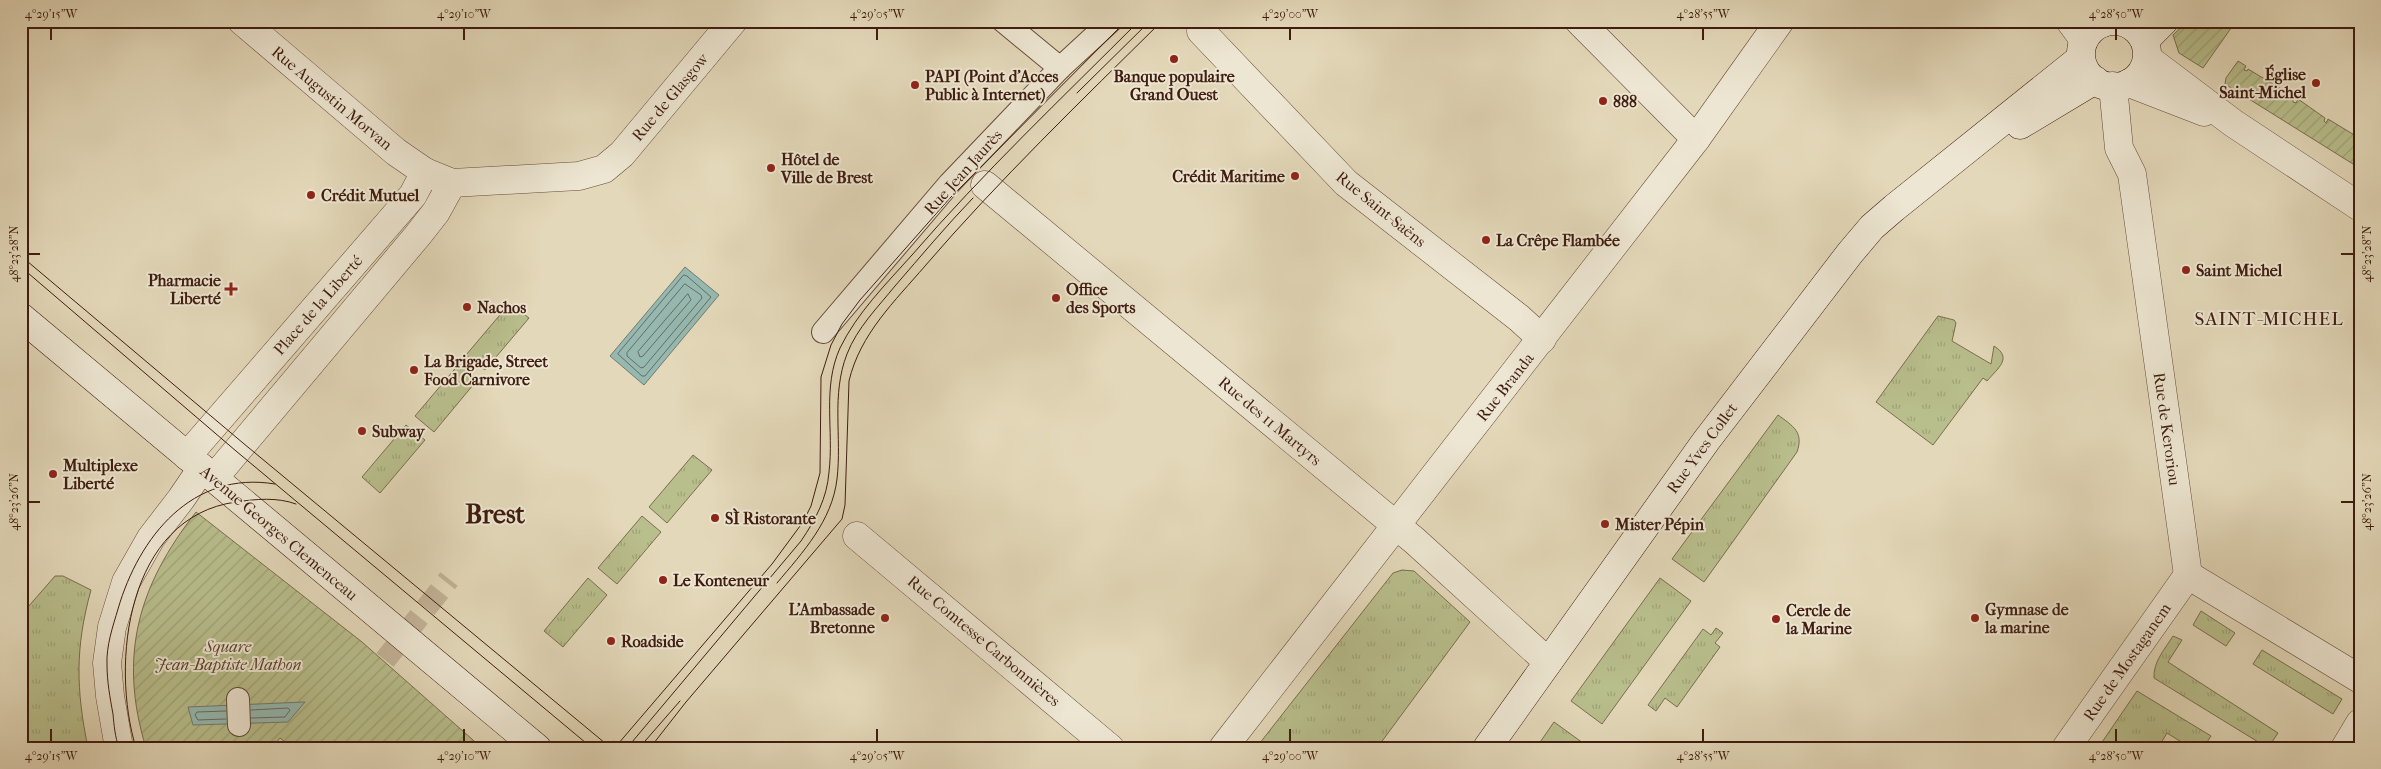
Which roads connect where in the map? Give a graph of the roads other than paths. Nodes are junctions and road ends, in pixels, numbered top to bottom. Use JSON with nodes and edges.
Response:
{"nodes":[{"id":1,"x":242,"y":21,"type":"edge"},
{"id":2,"x":733,"y":21,"type":"edge"},
{"id":3,"x":1004,"y":21,"type":"edge"},
{"id":4,"x":1111,"y":21,"type":"edge"},
{"id":5,"x":1579,"y":21,"type":"edge"},
{"id":6,"x":1780,"y":21,"type":"edge"},
{"id":7,"x":1197,"y":26,"type":"edge"},
{"id":8,"x":2115,"y":44,"type":"edge"},
{"id":9,"x":1060,"y":68,"type":"junction"},
{"id":10,"x":1696,"y":139,"type":"junction"},
{"id":11,"x":425,"y":172,"type":"junction"},
{"id":12,"x":452,"y":183,"type":"junction"},
{"id":13,"x":986,"y":185,"type":"dead end"},
{"id":14,"x":2360,"y":207,"type":"edge"},
{"id":15,"x":21,"y":317,"type":"edge"},
{"id":16,"x":823,"y":332,"type":"dead end"},
{"id":17,"x":1542,"y":339,"type":"junction"},
{"id":18,"x":201,"y":467,"type":"junction"},
{"id":19,"x":1397,"y":526,"type":"junction"},
{"id":20,"x":857,"y":536,"type":"dead end"},
{"id":21,"x":2188,"y":575,"type":"junction"},
{"id":22,"x":1548,"y":662,"type":"junction"},
{"id":23,"x":2360,"y":679,"type":"edge"},
{"id":24,"x":238,"y":699,"type":"dead end"},
{"id":25,"x":2360,"y":723,"type":"edge"},
{"id":26,"x":239,"y":725,"type":"dead end"},
{"id":27,"x":119,"y":748,"type":"edge"},
{"id":28,"x":537,"y":748,"type":"edge"},
{"id":29,"x":1110,"y":748,"type":"edge"},
{"id":30,"x":1224,"y":748,"type":"edge"},
{"id":31,"x":1487,"y":748,"type":"edge"},
{"id":32,"x":2066,"y":748,"type":"edge"},
{"id":33,"x":2345,"y":748,"type":"edge"}],
"edges":[{"from":1,"to":11,"type":"street","name":"Rue Augustin Morvan"},
{"from":2,"to":12,"type":"street","name":"Rue de Glasgow"},
{"from":3,"to":9,"type":"street"},
{"from":4,"to":9,"type":"street","name":"Rue Jean Jaurès"},
{"from":5,"to":10,"type":"street"},
{"from":6,"to":10,"type":"street","name":"Rue Branda"},
{"from":7,"to":17,"type":"street","name":"Rue Saint-Saëns"},
{"from":8,"to":14,"type":"street"},
{"from":8,"to":21,"type":"street","name":"Rue de Keroriou"},
{"from":8,"to":22,"type":"street","name":"Rue Yves Collet"},
{"from":9,"to":16,"type":"street","name":"Rue Jean Jaurès"},
{"from":10,"to":17,"type":"street","name":"Rue Branda"},
{"from":11,"to":12,"type":"street"},
{"from":11,"to":18,"type":"street","name":"Place de la Liberté"},
{"from":12,"to":18,"type":"street","name":"Place de la Liberté"},
{"from":13,"to":19,"type":"street","name":"Rue des 11 Martyrs"},
{"from":15,"to":18,"type":"street","name":"Avenue Georges Clemenceau"},
{"from":17,"to":19,"type":"street","name":"Rue Branda"},
{"from":18,"to":27,"type":"street"},
{"from":18,"to":28,"type":"street","name":"Avenue Georges Clemenceau"},
{"from":19,"to":22,"type":"street","name":"Rue des 11 Martyrs"},
{"from":19,"to":30,"type":"street","name":"Rue Branda"},
{"from":20,"to":29,"type":"street","name":"Rue Comtesse Carbonnières"},
{"from":21,"to":23,"type":"street"},
{"from":21,"to":32,"type":"street","name":"Rue de Mostaganem"},
{"from":22,"to":31,"type":"street","name":"Rue Yves Collet"},
{"from":24,"to":26,"type":"street"},
{"from":25,"to":33,"type":"street"}]}
